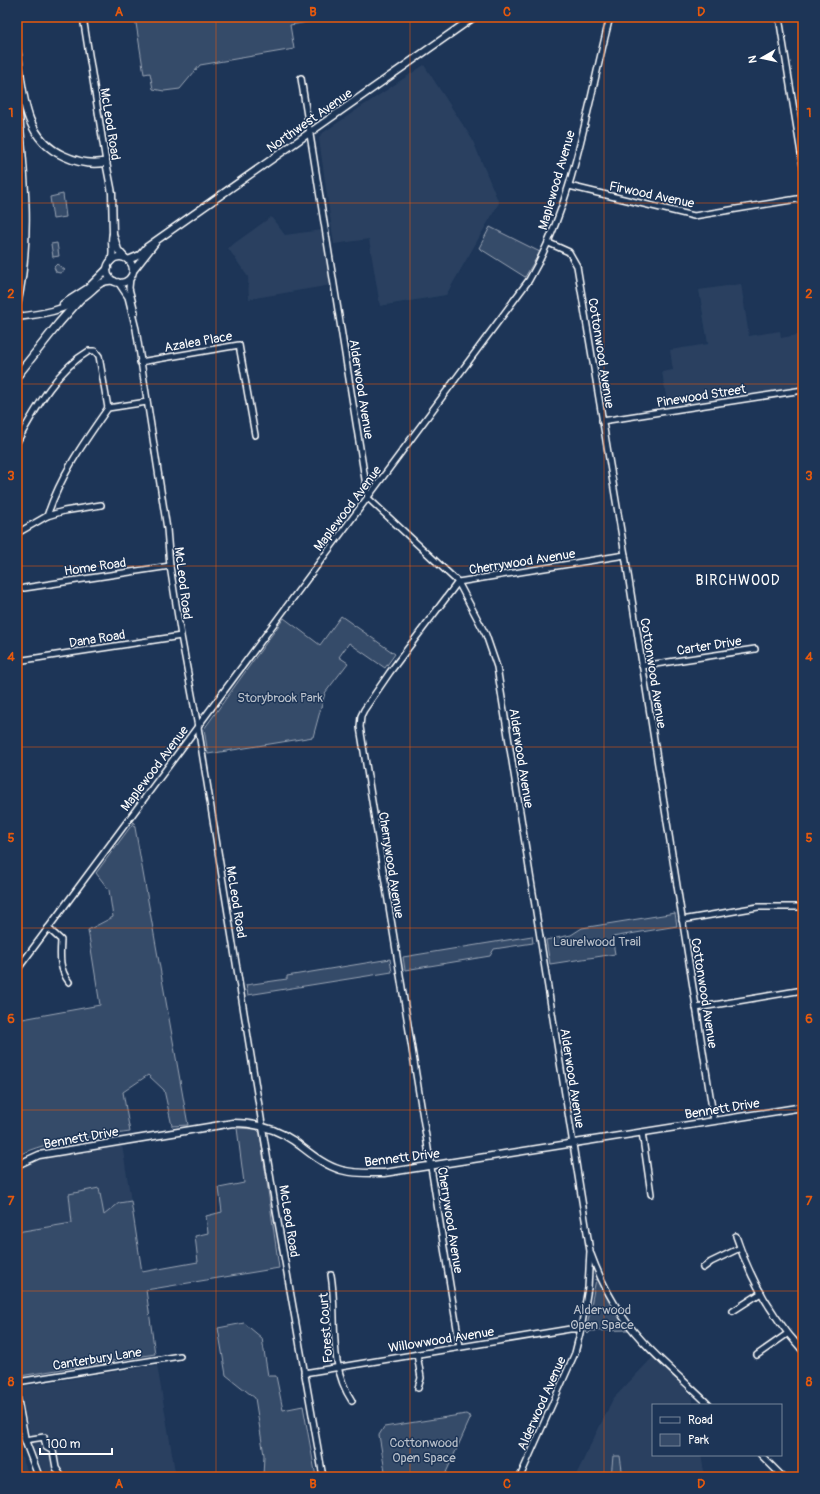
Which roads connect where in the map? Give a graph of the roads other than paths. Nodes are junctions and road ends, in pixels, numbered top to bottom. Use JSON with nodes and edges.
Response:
{"nodes":[{"id":1,"x":83,"y":17,"type":"edge"},
{"id":2,"x":474,"y":17,"type":"edge"},
{"id":3,"x":610,"y":17,"type":"edge"},
{"id":4,"x":779,"y":17,"type":"edge"},
{"id":5,"x":17,"y":52,"type":"edge"},
{"id":6,"x":301,"y":78,"type":"dead end"},
{"id":7,"x":17,"y":99,"type":"edge"},
{"id":8,"x":310,"y":133,"type":"junction"},
{"id":9,"x":106,"y":162,"type":"junction"},
{"id":10,"x":803,"y":166,"type":"edge"},
{"id":11,"x":569,"y":186,"type":"junction"},
{"id":12,"x":803,"y":198,"type":"edge"},
{"id":13,"x":113,"y":234,"type":"junction"},
{"id":14,"x":156,"y":242,"type":"junction"},
{"id":15,"x":549,"y":243,"type":"junction"},
{"id":16,"x":126,"y":259,"type":"junction"},
{"id":17,"x":111,"y":261,"type":"junction"},
{"id":18,"x":108,"y":268,"type":"junction"},
{"id":19,"x":133,"y":271,"type":"junction"},
{"id":20,"x":130,"y":278,"type":"junction"},
{"id":21,"x":116,"y":282,"type":"junction"},
{"id":22,"x":81,"y":298,"type":"junction"},
{"id":23,"x":17,"y":302,"type":"edge"},
{"id":24,"x":58,"y":310,"type":"junction"},
{"id":25,"x":17,"y":317,"type":"edge"},
{"id":26,"x":136,"y":329,"type":"junction"},
{"id":27,"x":140,"y":362,"type":"junction"},
{"id":28,"x":17,"y":376,"type":"edge"},
{"id":29,"x":803,"y":390,"type":"edge"},
{"id":30,"x":147,"y":402,"type":"junction"},
{"id":31,"x":108,"y":408,"type":"junction"},
{"id":32,"x":602,"y":421,"type":"junction"},
{"id":33,"x":255,"y":435,"type":"dead end"},
{"id":34,"x":17,"y":442,"type":"edge"},
{"id":35,"x":368,"y":498,"type":"junction"},
{"id":36,"x":101,"y":505,"type":"dead end"},
{"id":37,"x":47,"y":516,"type":"junction"},
{"id":38,"x":21,"y":531,"type":"dead end"},
{"id":39,"x":625,"y":556,"type":"junction"},
{"id":40,"x":170,"y":566,"type":"junction"},
{"id":41,"x":458,"y":582,"type":"junction"},
{"id":42,"x":24,"y":588,"type":"dead end"},
{"id":43,"x":181,"y":636,"type":"junction"},
{"id":44,"x":755,"y":648,"type":"dead end"},
{"id":45,"x":17,"y":661,"type":"edge"},
{"id":46,"x":642,"y":666,"type":"junction"},
{"id":47,"x":198,"y":727,"type":"junction"},
{"id":48,"x":803,"y":907,"type":"edge"},
{"id":49,"x":682,"y":920,"type":"junction"},
{"id":50,"x":48,"y":928,"type":"junction"},
{"id":51,"x":17,"y":970,"type":"edge"},
{"id":52,"x":69,"y":982,"type":"dead end"},
{"id":53,"x":803,"y":990,"type":"edge"},
{"id":54,"x":696,"y":1008,"type":"junction"},
{"id":55,"x":803,"y":1107,"type":"edge"},
{"id":56,"x":714,"y":1121,"type":"junction"},
{"id":57,"x":264,"y":1127,"type":"junction"},
{"id":58,"x":642,"y":1132,"type":"junction"},
{"id":59,"x":572,"y":1142,"type":"junction"},
{"id":60,"x":17,"y":1164,"type":"edge"},
{"id":61,"x":431,"y":1165,"type":"junction"},
{"id":62,"x":651,"y":1194,"type":"dead end"},
{"id":63,"x":736,"y":1236,"type":"dead end"},
{"id":64,"x":740,"y":1248,"type":"junction"},
{"id":65,"x":590,"y":1251,"type":"junction"},
{"id":66,"x":703,"y":1268,"type":"dead end"},
{"id":67,"x":331,"y":1274,"type":"dead end"},
{"id":68,"x":761,"y":1293,"type":"junction"},
{"id":69,"x":733,"y":1311,"type":"dead end"},
{"id":70,"x":581,"y":1329,"type":"junction"},
{"id":71,"x":788,"y":1334,"type":"junction"},
{"id":72,"x":460,"y":1347,"type":"junction"},
{"id":73,"x":803,"y":1351,"type":"edge"},
{"id":74,"x":417,"y":1354,"type":"junction"},
{"id":75,"x":757,"y":1355,"type":"dead end"},
{"id":76,"x":180,"y":1356,"type":"dead end"},
{"id":77,"x":338,"y":1368,"type":"junction"},
{"id":78,"x":304,"y":1372,"type":"junction"},
{"id":79,"x":17,"y":1382,"type":"edge"},
{"id":80,"x":418,"y":1388,"type":"dead end"},
{"id":81,"x":17,"y":1397,"type":"edge"},
{"id":82,"x":352,"y":1401,"type":"dead end"},
{"id":83,"x":708,"y":1404,"type":"edge"},
{"id":84,"x":25,"y":1440,"type":"junction"},
{"id":85,"x":762,"y":1456,"type":"edge"},
{"id":86,"x":39,"y":1477,"type":"edge"},
{"id":87,"x":62,"y":1477,"type":"edge"},
{"id":88,"x":323,"y":1477,"type":"edge"},
{"id":89,"x":520,"y":1477,"type":"edge"},
{"id":90,"x":783,"y":1477,"type":"edge"}],
"edges":[{"from":1,"to":9,"type":"street","name":"McLeod Road"},
{"from":2,"to":8,"type":"main road","name":"Northwest Avenue"},
{"from":3,"to":11,"type":"street","name":"Maplewood Avenue"},
{"from":4,"to":10,"type":"street"},
{"from":5,"to":9,"type":"highway"},
{"from":6,"to":8,"type":"street","name":"Alderwood Avenue"},
{"from":7,"to":23,"type":"highway"},
{"from":8,"to":14,"type":"main road","name":"Northwest Avenue"},
{"from":8,"to":35,"type":"street","name":"Alderwood Avenue"},
{"from":9,"to":13,"type":"main road","name":"McLeod Road"},
{"from":11,"to":12,"type":"street","name":"Firwood Avenue"},
{"from":11,"to":15,"type":"street","name":"Maplewood Avenue"},
{"from":13,"to":16,"type":"main road","name":"McLeod Road"},
{"from":13,"to":17,"type":"main road","name":"McLeod Road"},
{"from":14,"to":16,"type":"main road","name":"Northwest Avenue"},
{"from":14,"to":19,"type":"main road","name":"Northwest Avenue"},
{"from":15,"to":32,"type":"street","name":"Cottonwood Avenue"},
{"from":15,"to":35,"type":"street","name":"Maplewood Avenue"},
{"from":16,"to":17,"type":"main road"},
{"from":16,"to":19,"type":"main road"},
{"from":17,"to":18,"type":"main road"},
{"from":18,"to":21,"type":"main road"},
{"from":18,"to":24,"type":"main road"},
{"from":19,"to":20,"type":"main road"},
{"from":20,"to":21,"type":"main road"},
{"from":20,"to":26,"type":"street","name":"McLeod Road"},
{"from":21,"to":22,"type":"main road"},
{"from":21,"to":26,"type":"street","name":"McLeod Road"},
{"from":22,"to":24,"type":"main road"},
{"from":22,"to":28,"type":"highway"},
{"from":24,"to":25,"type":"main road"},
{"from":26,"to":27,"type":"street","name":"McLeod Road"},
{"from":27,"to":30,"type":"street","name":"McLeod Road"},
{"from":27,"to":33,"type":"street","name":"Azalea Place"},
{"from":29,"to":32,"type":"street","name":"Pinewood Street"},
{"from":30,"to":31,"type":"street"},
{"from":30,"to":40,"type":"street","name":"McLeod Road"},
{"from":31,"to":34,"type":"street"},
{"from":31,"to":37,"type":"street"},
{"from":32,"to":39,"type":"street","name":"Cottonwood Avenue"},
{"from":35,"to":41,"type":"street","name":"Alderwood Avenue"},
{"from":35,"to":47,"type":"street","name":"Maplewood Avenue"},
{"from":36,"to":37,"type":"street"},
{"from":37,"to":38,"type":"street"},
{"from":39,"to":41,"type":"street","name":"Cherrywood Avenue"},
{"from":39,"to":46,"type":"street","name":"Cottonwood Avenue"},
{"from":40,"to":42,"type":"street","name":"Home Road"},
{"from":40,"to":43,"type":"street","name":"McLeod Road"},
{"from":41,"to":59,"type":"street","name":"Alderwood Avenue"},
{"from":41,"to":61,"type":"street","name":"Cherrywood Avenue"},
{"from":43,"to":45,"type":"street","name":"Dana Road"},
{"from":43,"to":47,"type":"street","name":"McLeod Road"},
{"from":44,"to":46,"type":"street","name":"Carter Drive"},
{"from":46,"to":49,"type":"street","name":"Cottonwood Avenue"},
{"from":47,"to":50,"type":"street","name":"Maplewood Avenue"},
{"from":47,"to":57,"type":"street","name":"McLeod Road"},
{"from":48,"to":49,"type":"street"},
{"from":49,"to":54,"type":"street","name":"Cottonwood Avenue"},
{"from":50,"to":51,"type":"street","name":"Maplewood Avenue"},
{"from":50,"to":52,"type":"street"},
{"from":53,"to":54,"type":"street"},
{"from":54,"to":56,"type":"street","name":"Cottonwood Avenue"},
{"from":55,"to":56,"type":"main road","name":"Bennett Drive"},
{"from":56,"to":58,"type":"main road","name":"Bennett Drive"},
{"from":57,"to":60,"type":"main road","name":"Bennett Drive"},
{"from":57,"to":61,"type":"main road","name":"Bennett Drive"},
{"from":57,"to":78,"type":"street","name":"McLeod Road"},
{"from":58,"to":59,"type":"main road","name":"Bennett Drive"},
{"from":58,"to":62,"type":"street"},
{"from":59,"to":61,"type":"main road","name":"Bennett Drive"},
{"from":59,"to":65,"type":"street","name":"Alderwood Avenue"},
{"from":61,"to":72,"type":"street","name":"Cherrywood Avenue"},
{"from":63,"to":64,"type":"street"},
{"from":64,"to":66,"type":"street"},
{"from":64,"to":68,"type":"street"},
{"from":65,"to":70,"type":"street","name":"Alderwood Avenue"},
{"from":65,"to":83,"type":"street"},
{"from":67,"to":77,"type":"street","name":"Forest Court"},
{"from":68,"to":69,"type":"street"},
{"from":68,"to":71,"type":"street"},
{"from":70,"to":72,"type":"street","name":"Willowwood Avenue"},
{"from":70,"to":89,"type":"street","name":"Alderwood Avenue"},
{"from":71,"to":73,"type":"street"},
{"from":71,"to":75,"type":"street"},
{"from":72,"to":74,"type":"street","name":"Willowwood Avenue"},
{"from":74,"to":77,"type":"street","name":"Willowwood Avenue"},
{"from":74,"to":80,"type":"street"},
{"from":76,"to":79,"type":"street","name":"Canterbury Lane"},
{"from":77,"to":78,"type":"street","name":"Willowwood Avenue"},
{"from":77,"to":82,"type":"street","name":"Forest Court"},
{"from":78,"to":88,"type":"street","name":"McLeod Road"},
{"from":81,"to":84,"type":"main road"},
{"from":84,"to":86,"type":"main road"},
{"from":84,"to":87,"type":"street"},
{"from":85,"to":90,"type":"street"}]}
